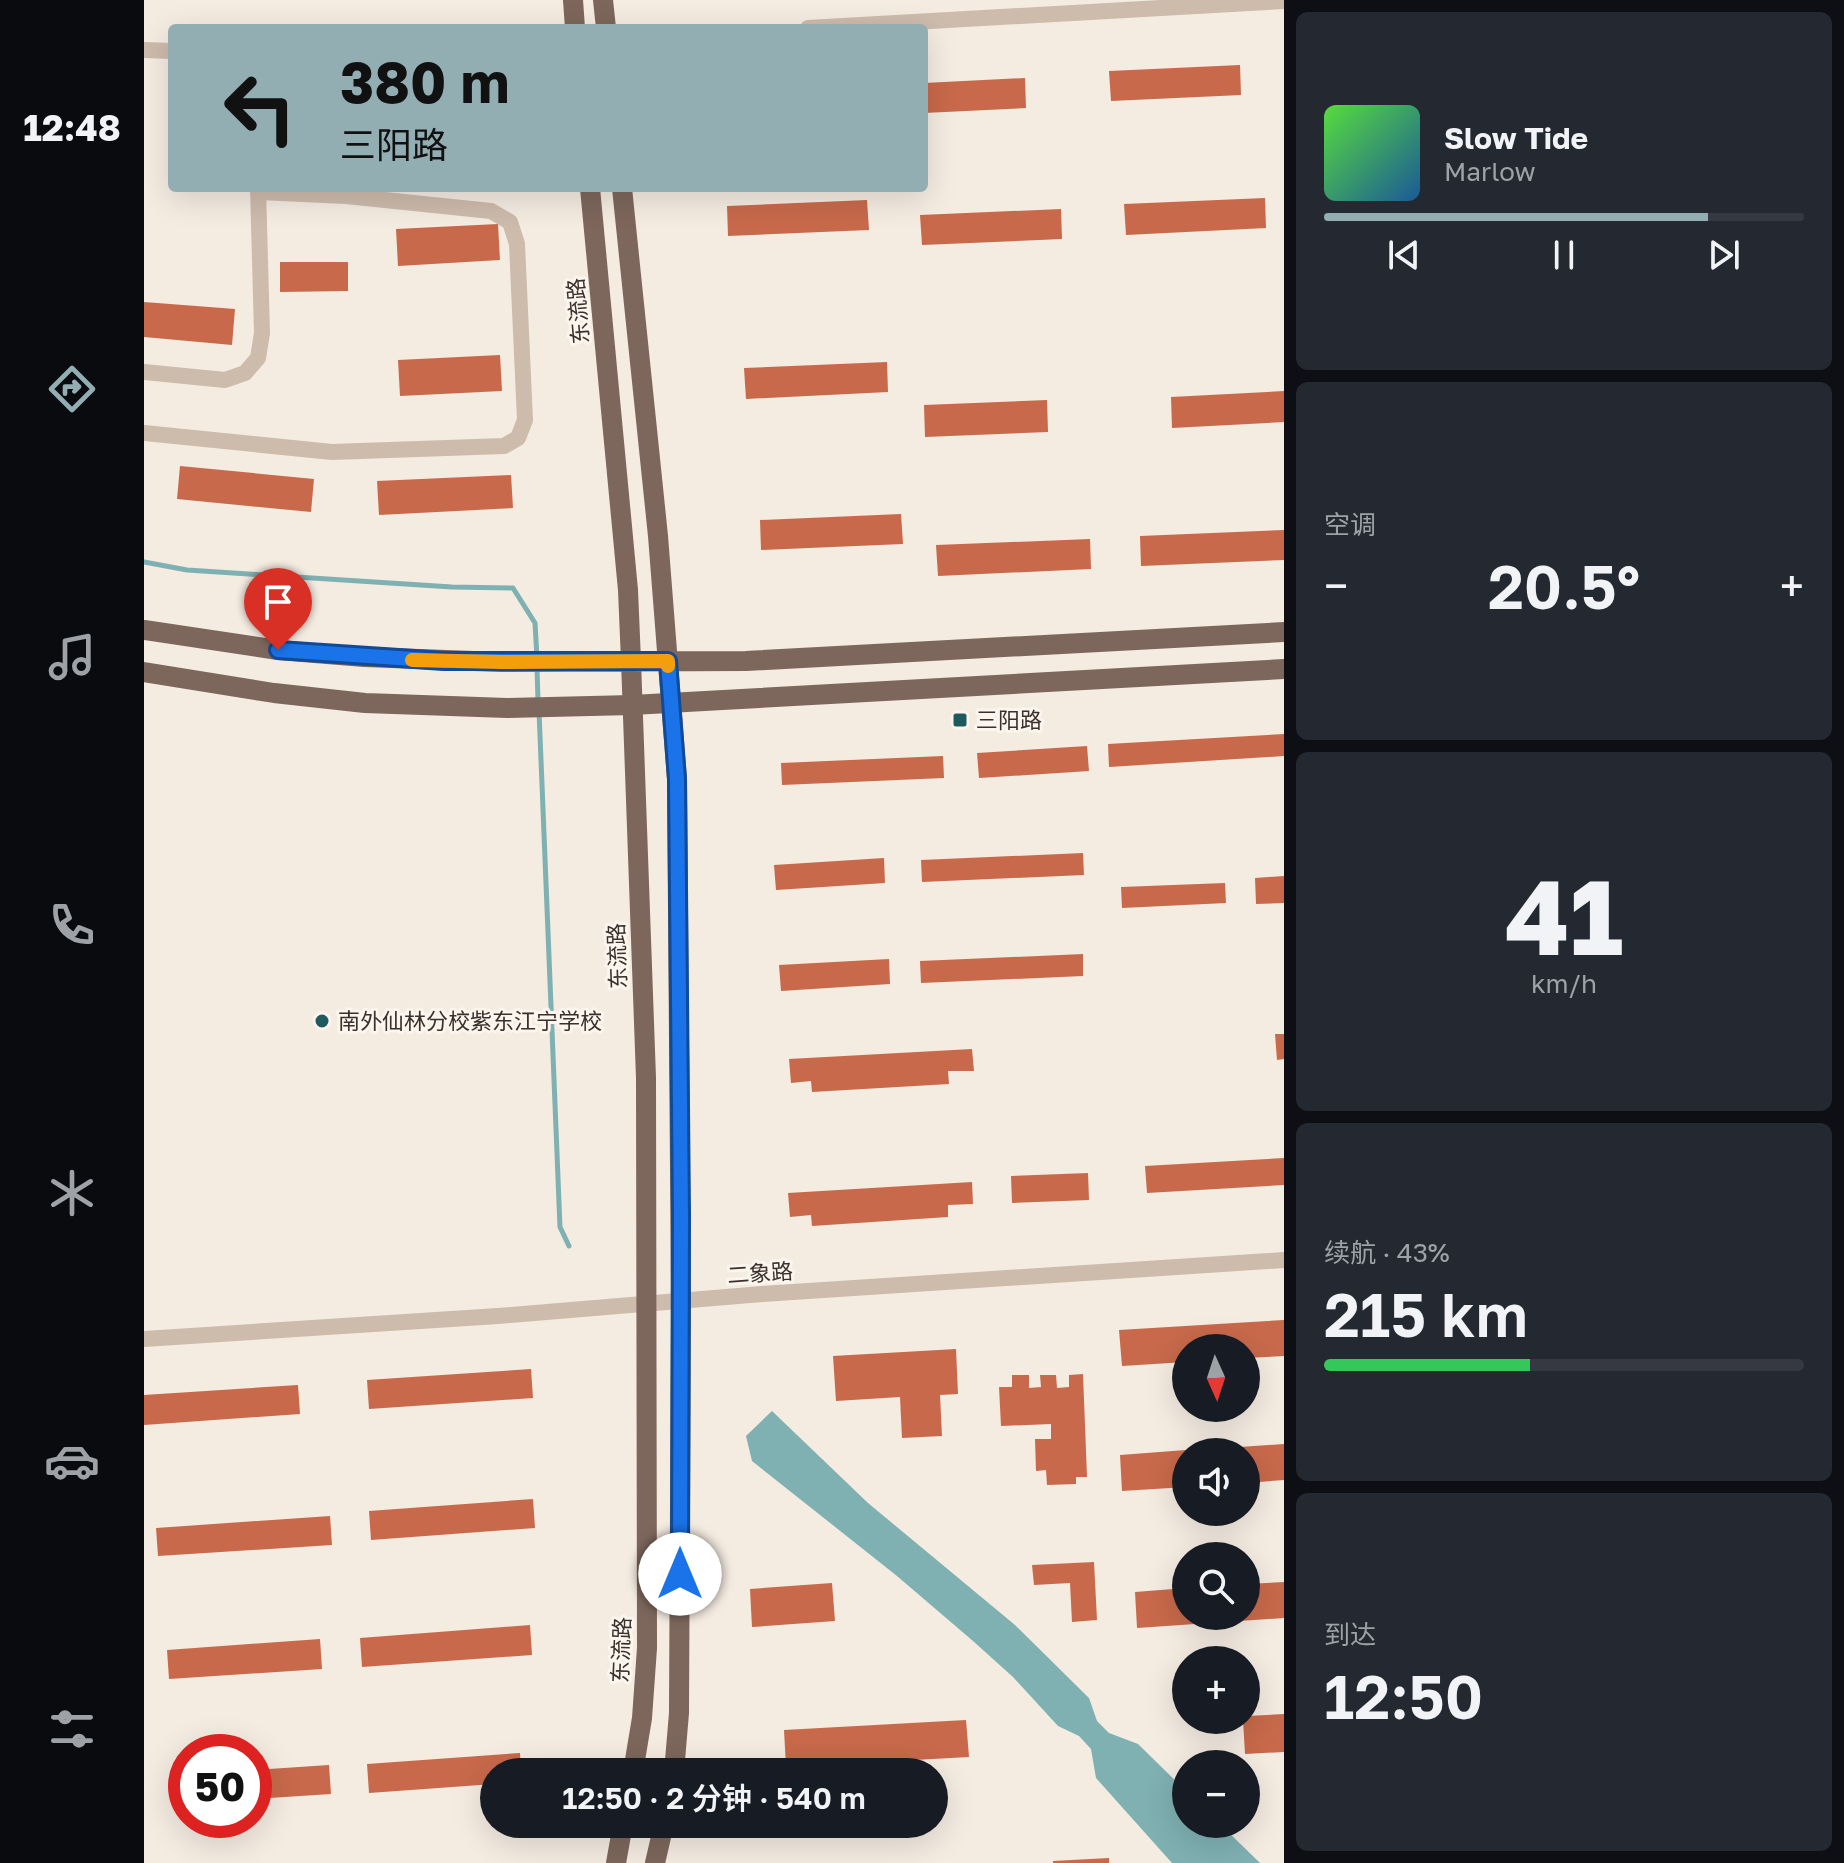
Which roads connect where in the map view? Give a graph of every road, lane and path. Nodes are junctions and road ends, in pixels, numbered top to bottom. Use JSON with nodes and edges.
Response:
{"nodes":[{"id":1,"x":573,"y":0,"type":"edge"},
{"id":2,"x":603,"y":0,"type":"edge"},
{"id":3,"x":1284,"y":1,"type":"edge"},
{"id":4,"x":575,"y":24,"type":"edge"},
{"id":5,"x":606,"y":24,"type":"edge"},
{"id":6,"x":879,"y":24,"type":"edge"},
{"id":7,"x":144,"y":50,"type":"edge"},
{"id":8,"x":168,"y":51,"type":"edge"},
{"id":9,"x":258,"y":192,"type":"edge"},
{"id":10,"x":287,"y":192,"type":"edge"},
{"id":11,"x":590,"y":192,"type":"edge"},
{"id":12,"x":622,"y":192,"type":"edge"},
{"id":13,"x":144,"y":372,"type":"edge"},
{"id":14,"x":144,"y":433,"type":"edge"},
{"id":15,"x":144,"y":630,"type":"edge"},
{"id":16,"x":1284,"y":632,"type":"edge"},
{"id":17,"x":631,"y":661,"type":"junction"},
{"id":18,"x":668,"y":661,"type":"junction"},
{"id":19,"x":1284,"y":669,"type":"edge"},
{"id":20,"x":144,"y":672,"type":"edge"},
{"id":21,"x":671,"y":703,"type":"junction"},
{"id":22,"x":632,"y":705,"type":"junction"},
{"id":23,"x":1284,"y":1260,"type":"edge"},
{"id":24,"x":681,"y":1301,"type":"junction"},
{"id":25,"x":646,"y":1304,"type":"junction"},
{"id":26,"x":144,"y":1339,"type":"edge"},
{"id":27,"x":635,"y":1758,"type":"edge"},
{"id":28,"x":675,"y":1758,"type":"edge"},
{"id":29,"x":620,"y":1838,"type":"edge"},
{"id":30,"x":661,"y":1838,"type":"edge"},
{"id":31,"x":616,"y":1863,"type":"edge"},
{"id":32,"x":655,"y":1863,"type":"edge"}],
"edges":[{"from":1,"to":4,"type":"main road"},
{"from":2,"to":5,"type":"main road"},
{"from":3,"to":6,"type":"street"},
{"from":7,"to":8,"type":"street"},
{"from":9,"to":13,"type":"street"},
{"from":10,"to":14,"type":"street"},
{"from":11,"to":17,"type":"main road","name":"东流路"},
{"from":12,"to":18,"type":"main road"},
{"from":15,"to":17,"type":"main road"},
{"from":16,"to":18,"type":"main road"},
{"from":17,"to":18,"type":"main road"},
{"from":17,"to":22,"type":"main road","name":"东流路"},
{"from":18,"to":21,"type":"main road"},
{"from":19,"to":21,"type":"main road"},
{"from":20,"to":22,"type":"main road"},
{"from":21,"to":22,"type":"main road"},
{"from":21,"to":24,"type":"main road"},
{"from":22,"to":25,"type":"main road","name":"东流路"},
{"from":23,"to":24,"type":"street","name":"二象路"},
{"from":24,"to":25,"type":"street","name":"二象路"},
{"from":24,"to":28,"type":"main road"},
{"from":25,"to":26,"type":"street","name":"二象路"},
{"from":25,"to":27,"type":"main road","name":"东流路"},
{"from":29,"to":31,"type":"main road"},
{"from":30,"to":32,"type":"main road"}]}
